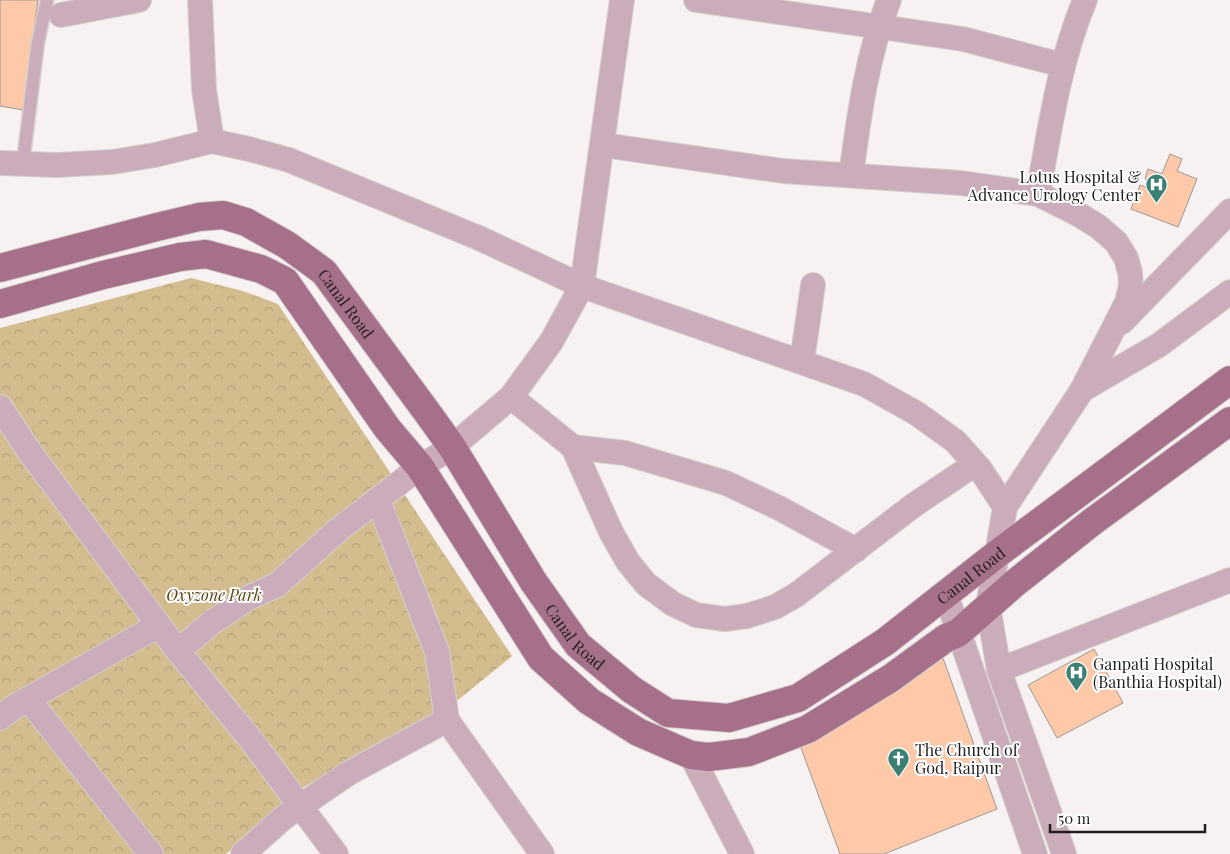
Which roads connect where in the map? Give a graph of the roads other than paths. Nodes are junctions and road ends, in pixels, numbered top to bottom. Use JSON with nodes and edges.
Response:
{"nodes":[{"id":1,"x":139,"y":0,"type":"edge"},
{"id":2,"x":200,"y":0,"type":"edge"},
{"id":3,"x":622,"y":0,"type":"edge"},
{"id":4,"x":696,"y":0,"type":"edge"},
{"id":5,"x":889,"y":0,"type":"edge"},
{"id":6,"x":1085,"y":0,"type":"edge"},
{"id":7,"x":54,"y":8,"type":"edge"},
{"id":8,"x":878,"y":28,"type":"junction"},
{"id":9,"x":1062,"y":65,"type":"junction"},
{"id":10,"x":212,"y":141,"type":"junction"},
{"id":11,"x":603,"y":145,"type":"junction"},
{"id":12,"x":11,"y":163,"type":"edge"},
{"id":13,"x":851,"y":175,"type":"junction"},
{"id":14,"x":1038,"y":194,"type":"junction"},
{"id":15,"x":1230,"y":211,"type":"edge"},
{"id":16,"x":0,"y":268,"type":"edge"},
{"id":17,"x":813,"y":285,"type":"dead end"},
{"id":18,"x":582,"y":286,"type":"junction"},
{"id":19,"x":1230,"y":292,"type":"edge"},
{"id":20,"x":0,"y":304,"type":"edge"},
{"id":21,"x":1115,"y":328,"type":"junction"},
{"id":22,"x":802,"y":361,"type":"junction"},
{"id":23,"x":1230,"y":380,"type":"edge"},
{"id":24,"x":1082,"y":390,"type":"junction"},
{"id":25,"x":511,"y":397,"type":"junction"},
{"id":26,"x":0,"y":407,"type":"edge"},
{"id":27,"x":1230,"y":421,"type":"edge"},
{"id":28,"x":452,"y":447,"type":"junction"},
{"id":29,"x":573,"y":447,"type":"junction"},
{"id":30,"x":975,"y":464,"type":"junction"},
{"id":31,"x":420,"y":466,"type":"junction"},
{"id":32,"x":378,"y":500,"type":"junction"},
{"id":33,"x":1005,"y":507,"type":"junction"},
{"id":34,"x":856,"y":550,"type":"junction"},
{"id":35,"x":997,"y":554,"type":"junction"},
{"id":36,"x":1230,"y":580,"type":"edge"},
{"id":37,"x":946,"y":595,"type":"junction"},
{"id":38,"x":988,"y":606,"type":"junction"},
{"id":39,"x":159,"y":625,"type":"junction"},
{"id":40,"x":958,"y":633,"type":"junction"},
{"id":41,"x":178,"y":651,"type":"junction"},
{"id":42,"x":999,"y":670,"type":"junction"},
{"id":43,"x":28,"y":699,"type":"junction"},
{"id":44,"x":0,"y":718,"type":"edge"},
{"id":45,"x":447,"y":720,"type":"junction"},
{"id":46,"x":691,"y":755,"type":"junction"},
{"id":47,"x":300,"y":806,"type":"junction"},
{"id":48,"x":151,"y":854,"type":"edge"},
{"id":49,"x":243,"y":854,"type":"edge"},
{"id":50,"x":336,"y":854,"type":"edge"},
{"id":51,"x":542,"y":854,"type":"edge"},
{"id":52,"x":742,"y":854,"type":"edge"},
{"id":53,"x":1035,"y":854,"type":"edge"},
{"id":54,"x":1064,"y":854,"type":"edge"}],
"edges":[{"from":1,"to":7,"type":"street"},
{"from":2,"to":10,"type":"street"},
{"from":3,"to":11,"type":"street"},
{"from":4,"to":8,"type":"street"},
{"from":5,"to":8,"type":"street"},
{"from":6,"to":9,"type":"street"},
{"from":7,"to":12,"type":"lane"},
{"from":8,"to":9,"type":"street"},
{"from":8,"to":13,"type":"street"},
{"from":9,"to":14,"type":"street"},
{"from":10,"to":12,"type":"street"},
{"from":10,"to":18,"type":"street"},
{"from":11,"to":13,"type":"street"},
{"from":11,"to":18,"type":"street"},
{"from":13,"to":14,"type":"street"},
{"from":14,"to":21,"type":"street"},
{"from":15,"to":21,"type":"street"},
{"from":16,"to":28,"type":"main road","name":"Canal Road"},
{"from":17,"to":22,"type":"street"},
{"from":18,"to":22,"type":"street"},
{"from":18,"to":25,"type":"street"},
{"from":19,"to":24,"type":"street"},
{"from":20,"to":31,"type":"main road","name":"Canal Road"},
{"from":21,"to":24,"type":"street"},
{"from":22,"to":30,"type":"street"},
{"from":23,"to":35,"type":"main road","name":"Canal Road"},
{"from":24,"to":33,"type":"street"},
{"from":25,"to":28,"type":"street"},
{"from":25,"to":29,"type":"street"},
{"from":26,"to":39,"type":"street"},
{"from":27,"to":38,"type":"main road","name":"Canal Road"},
{"from":28,"to":31,"type":"street"},
{"from":28,"to":37,"type":"main road","name":"Canal Road"},
{"from":29,"to":34,"type":"street"},
{"from":29,"to":34,"type":"street"},
{"from":30,"to":33,"type":"street"},
{"from":30,"to":34,"type":"street"},
{"from":31,"to":32,"type":"street"},
{"from":31,"to":46,"type":"main road","name":"Canal Road"},
{"from":32,"to":41,"type":"street"},
{"from":32,"to":45,"type":"street"},
{"from":33,"to":35,"type":"street"},
{"from":35,"to":37,"type":"main road","name":"Canal Road"},
{"from":35,"to":38,"type":"street"},
{"from":36,"to":42,"type":"street"},
{"from":37,"to":40,"type":"street"},
{"from":38,"to":40,"type":"main road","name":"Canal Road"},
{"from":38,"to":42,"type":"street"},
{"from":39,"to":41,"type":"street"},
{"from":39,"to":43,"type":"street"},
{"from":40,"to":46,"type":"main road","name":"Canal Road"},
{"from":40,"to":53,"type":"street"},
{"from":41,"to":47,"type":"street"},
{"from":42,"to":54,"type":"street"},
{"from":43,"to":44,"type":"street"},
{"from":43,"to":48,"type":"street"},
{"from":45,"to":47,"type":"street"},
{"from":45,"to":51,"type":"street"},
{"from":46,"to":52,"type":"street"},
{"from":47,"to":49,"type":"street"},
{"from":47,"to":50,"type":"street"}]}
